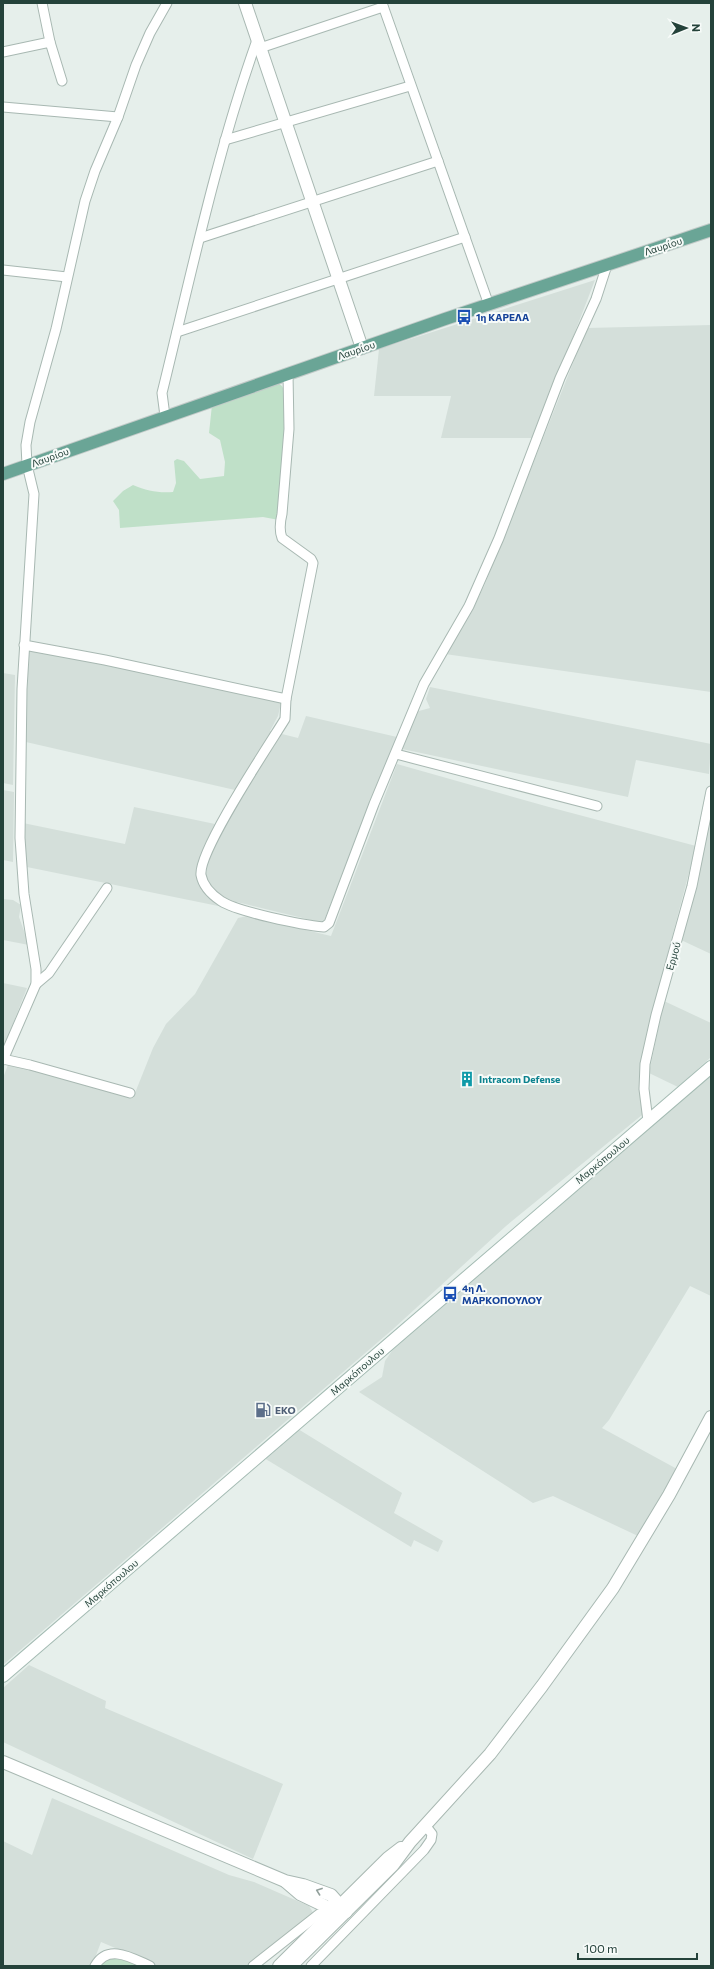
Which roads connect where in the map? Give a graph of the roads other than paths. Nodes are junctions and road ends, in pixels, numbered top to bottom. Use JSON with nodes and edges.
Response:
{"nodes":[{"id":1,"x":42,"y":3,"type":"edge"},
{"id":2,"x":167,"y":3,"type":"edge"},
{"id":3,"x":245,"y":3,"type":"edge"},
{"id":4,"x":383,"y":5,"type":"edge"},
{"id":5,"x":50,"y":42,"type":"junction"},
{"id":6,"x":259,"y":44,"type":"junction"},
{"id":7,"x":3,"y":52,"type":"edge"},
{"id":8,"x":62,"y":81,"type":"dead end"},
{"id":9,"x":410,"y":86,"type":"junction"},
{"id":10,"x":3,"y":107,"type":"edge"},
{"id":11,"x":118,"y":116,"type":"junction"},
{"id":12,"x":285,"y":123,"type":"junction"},
{"id":13,"x":225,"y":140,"type":"junction"},
{"id":14,"x":438,"y":161,"type":"junction"},
{"id":15,"x":312,"y":201,"type":"junction"},
{"id":16,"x":711,"y":230,"type":"edge"},
{"id":17,"x":465,"y":237,"type":"junction"},
{"id":18,"x":200,"y":238,"type":"junction"},
{"id":19,"x":607,"y":265,"type":"junction"},
{"id":20,"x":3,"y":270,"type":"edge"},
{"id":21,"x":67,"y":277,"type":"junction"},
{"id":22,"x":338,"y":278,"type":"junction"},
{"id":23,"x":489,"y":305,"type":"junction"},
{"id":24,"x":177,"y":332,"type":"junction"},
{"id":25,"x":362,"y":348,"type":"junction"},
{"id":26,"x":288,"y":374,"type":"junction"},
{"id":27,"x":165,"y":416,"type":"junction"},
{"id":28,"x":27,"y":465,"type":"junction"},
{"id":29,"x":3,"y":474,"type":"edge"},
{"id":30,"x":24,"y":645,"type":"junction"},
{"id":31,"x":286,"y":699,"type":"junction"},
{"id":32,"x":396,"y":754,"type":"junction"},
{"id":33,"x":711,"y":791,"type":"edge"},
{"id":34,"x":597,"y":806,"type":"dead end"},
{"id":35,"x":106,"y":888,"type":"dead end"},
{"id":36,"x":36,"y":984,"type":"junction"},
{"id":37,"x":3,"y":1059,"type":"edge"},
{"id":38,"x":711,"y":1067,"type":"edge"},
{"id":39,"x":130,"y":1093,"type":"dead end"},
{"id":40,"x":648,"y":1121,"type":"junction"},
{"id":41,"x":711,"y":1417,"type":"edge"},
{"id":42,"x":3,"y":1676,"type":"edge"},
{"id":43,"x":3,"y":1762,"type":"edge"},
{"id":44,"x":426,"y":1825,"type":"junction"},
{"id":45,"x":286,"y":1881,"type":"junction"},
{"id":46,"x":343,"y":1908,"type":"junction"},
{"id":47,"x":334,"y":1917,"type":"junction"},
{"id":48,"x":95,"y":1966,"type":"edge"},
{"id":49,"x":150,"y":1966,"type":"edge"},
{"id":50,"x":253,"y":1966,"type":"edge"},
{"id":51,"x":279,"y":1966,"type":"edge"},
{"id":52,"x":291,"y":1966,"type":"edge"},
{"id":53,"x":311,"y":1966,"type":"edge"}],
"edges":[{"from":1,"to":5,"type":"street"},
{"from":2,"to":11,"type":"street"},
{"from":3,"to":6,"type":"street"},
{"from":4,"to":6,"type":"street"},
{"from":4,"to":9,"type":"street"},
{"from":5,"to":7,"type":"street"},
{"from":5,"to":8,"type":"street"},
{"from":6,"to":12,"type":"street"},
{"from":6,"to":13,"type":"street"},
{"from":9,"to":12,"type":"street"},
{"from":9,"to":14,"type":"street"},
{"from":10,"to":11,"type":"street"},
{"from":11,"to":21,"type":"street"},
{"from":12,"to":13,"type":"street"},
{"from":12,"to":15,"type":"street"},
{"from":13,"to":18,"type":"street"},
{"from":14,"to":15,"type":"street"},
{"from":14,"to":17,"type":"street"},
{"from":15,"to":18,"type":"street"},
{"from":15,"to":22,"type":"street"},
{"from":16,"to":19,"type":"main road","name":"Λαυρίου"},
{"from":17,"to":22,"type":"street"},
{"from":17,"to":23,"type":"street"},
{"from":18,"to":24,"type":"street"},
{"from":19,"to":23,"type":"main road","name":"Λαυρίου"},
{"from":19,"to":32,"type":"street"},
{"from":20,"to":21,"type":"street"},
{"from":21,"to":28,"type":"street"},
{"from":22,"to":24,"type":"street"},
{"from":22,"to":25,"type":"street"},
{"from":23,"to":25,"type":"main road","name":"Λαυρίου"},
{"from":24,"to":27,"type":"street"},
{"from":25,"to":26,"type":"main road","name":"Λαυρίου"},
{"from":26,"to":27,"type":"main road","name":"Λαυρίου"},
{"from":26,"to":31,"type":"street"},
{"from":27,"to":28,"type":"main road","name":"Λαυρίου"},
{"from":28,"to":29,"type":"main road","name":"Λαυρίου"},
{"from":28,"to":30,"type":"street"},
{"from":30,"to":31,"type":"street"},
{"from":30,"to":36,"type":"street"},
{"from":31,"to":32,"type":"street"},
{"from":32,"to":34,"type":"street"},
{"from":33,"to":40,"type":"street","name":"Ερμού"},
{"from":35,"to":36,"type":"street"},
{"from":36,"to":37,"type":"street"},
{"from":37,"to":39,"type":"street"},
{"from":38,"to":40,"type":"street","name":"Μαρκόπουλου"},
{"from":40,"to":42,"type":"street","name":"Μαρκόπουλου"},
{"from":41,"to":44,"type":"street"},
{"from":43,"to":45,"type":"street"},
{"from":44,"to":46,"type":"street"},
{"from":44,"to":53,"type":"street"},
{"from":46,"to":45,"type":"street","one_way":true},
{"from":45,"to":47,"type":"street"},
{"from":46,"to":47,"type":"street"},
{"from":47,"to":50,"type":"street"},
{"from":47,"to":51,"type":"street"},
{"from":47,"to":52,"type":"street"},
{"from":48,"to":49,"type":"street"}]}
